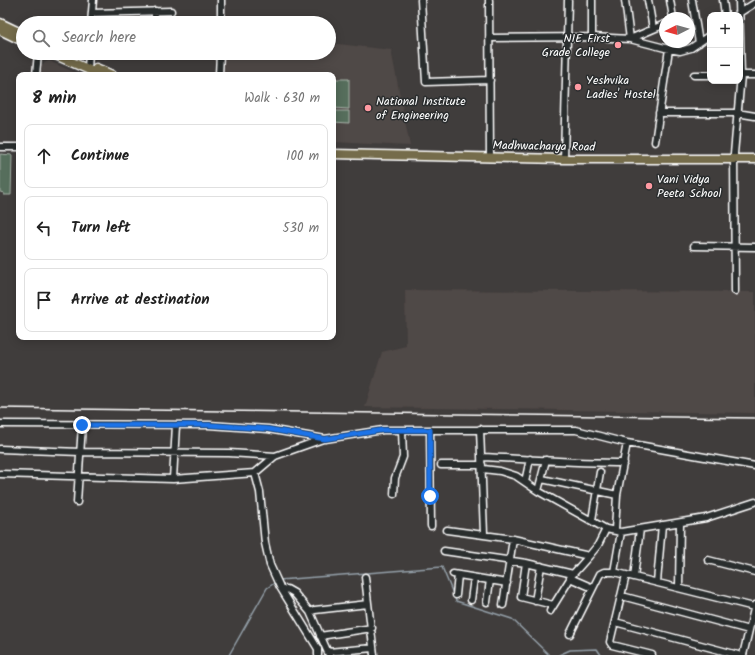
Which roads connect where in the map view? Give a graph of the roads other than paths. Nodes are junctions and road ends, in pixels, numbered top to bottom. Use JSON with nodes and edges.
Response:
{"nodes":[{"id":1,"x":93,"y":0,"type":"edge"},
{"id":2,"x":221,"y":0,"type":"edge"},
{"id":3,"x":421,"y":0,"type":"edge"},
{"id":4,"x":489,"y":0,"type":"edge"},
{"id":5,"x":568,"y":0,"type":"edge"},
{"id":6,"x":592,"y":0,"type":"edge"},
{"id":7,"x":625,"y":0,"type":"edge"},
{"id":8,"x":648,"y":0,"type":"edge"},
{"id":9,"x":670,"y":0,"type":"edge"},
{"id":10,"x":692,"y":0,"type":"edge"},
{"id":11,"x":723,"y":0,"type":"edge"},
{"id":12,"x":739,"y":0,"type":"edge"},
{"id":13,"x":755,"y":3,"type":"edge"},
{"id":14,"x":155,"y":11,"type":"junction"},
{"id":15,"x":171,"y":11,"type":"dead end"},
{"id":16,"x":672,"y":12,"type":"edge"},
{"id":17,"x":725,"y":12,"type":"edge"},
{"id":18,"x":738,"y":12,"type":"edge"},
{"id":19,"x":740,"y":12,"type":"edge"},
{"id":20,"x":92,"y":13,"type":"junction"},
{"id":21,"x":92,"y":16,"type":"edge"},
{"id":22,"x":155,"y":16,"type":"edge"},
{"id":23,"x":221,"y":16,"type":"edge"},
{"id":24,"x":0,"y":23,"type":"edge"},
{"id":25,"x":659,"y":26,"type":"edge"},
{"id":26,"x":653,"y":29,"type":"junction"},
{"id":27,"x":0,"y":30,"type":"edge"},
{"id":28,"x":16,"y":31,"type":"edge"},
{"id":29,"x":16,"y":37,"type":"edge"},
{"id":30,"x":567,"y":37,"type":"junction"},
{"id":31,"x":592,"y":37,"type":"junction"},
{"id":32,"x":707,"y":37,"type":"edge"},
{"id":33,"x":488,"y":38,"type":"junction"},
{"id":34,"x":630,"y":39,"type":"junction"},
{"id":35,"x":699,"y":43,"type":"junction"},
{"id":36,"x":668,"y":49,"type":"junction"},
{"id":37,"x":37,"y":60,"type":"edge"},
{"id":38,"x":70,"y":60,"type":"edge"},
{"id":39,"x":75,"y":60,"type":"edge"},
{"id":40,"x":88,"y":60,"type":"edge"},
{"id":41,"x":220,"y":60,"type":"edge"},
{"id":42,"x":88,"y":67,"type":"junction"},
{"id":43,"x":36,"y":72,"type":"edge"},
{"id":44,"x":96,"y":72,"type":"edge"},
{"id":45,"x":103,"y":72,"type":"edge"},
{"id":46,"x":219,"y":72,"type":"edge"},
{"id":47,"x":694,"y":75,"type":"dead end"},
{"id":48,"x":707,"y":75,"type":"edge"},
{"id":49,"x":743,"y":75,"type":"edge"},
{"id":50,"x":755,"y":75,"type":"edge"},
{"id":51,"x":490,"y":80,"type":"junction"},
{"id":52,"x":739,"y":84,"type":"edge"},
{"id":53,"x":659,"y":113,"type":"junction"},
{"id":54,"x":737,"y":113,"type":"junction"},
{"id":55,"x":755,"y":116,"type":"edge"},
{"id":56,"x":655,"y":142,"type":"dead end"},
{"id":57,"x":0,"y":147,"type":"edge"},
{"id":58,"x":16,"y":147,"type":"edge"},
{"id":59,"x":336,"y":150,"type":"edge"},
{"id":60,"x":336,"y":154,"type":"edge"},
{"id":61,"x":755,"y":154,"type":"edge"},
{"id":62,"x":490,"y":155,"type":"junction"},
{"id":63,"x":564,"y":156,"type":"junction"},
{"id":64,"x":734,"y":156,"type":"junction"},
{"id":65,"x":755,"y":159,"type":"edge"},
{"id":66,"x":694,"y":246,"type":"dead end"},
{"id":67,"x":734,"y":246,"type":"junction"},
{"id":68,"x":755,"y":247,"type":"edge"},
{"id":69,"x":735,"y":291,"type":"dead end"},
{"id":70,"x":0,"y":424,"type":"edge"},
{"id":71,"x":82,"y":425,"type":"junction"},
{"id":72,"x":176,"y":425,"type":"junction"},
{"id":73,"x":480,"y":429,"type":"junction"},
{"id":74,"x":402,"y":430,"type":"junction"},
{"id":75,"x":430,"y":430,"type":"junction"},
{"id":76,"x":325,"y":439,"type":"junction"},
{"id":77,"x":627,"y":443,"type":"junction"},
{"id":78,"x":0,"y":449,"type":"edge"},
{"id":79,"x":80,"y":452,"type":"junction"},
{"id":80,"x":175,"y":453,"type":"junction"},
{"id":81,"x":275,"y":456,"type":"junction"},
{"id":82,"x":482,"y":457,"type":"junction"},
{"id":83,"x":530,"y":459,"type":"junction"},
{"id":84,"x":546,"y":460,"type":"junction"},
{"id":85,"x":624,"y":463,"type":"junction"},
{"id":86,"x":440,"y":464,"type":"dead end"},
{"id":87,"x":755,"y":466,"type":"edge"},
{"id":88,"x":483,"y":467,"type":"junction"},
{"id":89,"x":600,"y":472,"type":"dead end"},
{"id":90,"x":255,"y":473,"type":"junction"},
{"id":91,"x":0,"y":474,"type":"edge"},
{"id":92,"x":79,"y":475,"type":"junction"},
{"id":93,"x":173,"y":479,"type":"junction"},
{"id":94,"x":542,"y":479,"type":"junction"},
{"id":95,"x":525,"y":482,"type":"junction"},
{"id":96,"x":538,"y":491,"type":"junction"},
{"id":97,"x":597,"y":491,"type":"junction"},
{"id":98,"x":394,"y":494,"type":"dead end"},
{"id":99,"x":618,"y":495,"type":"junction"},
{"id":100,"x":77,"y":502,"type":"dead end"},
{"id":101,"x":755,"y":502,"type":"edge"},
{"id":102,"x":592,"y":520,"type":"junction"},
{"id":103,"x":680,"y":523,"type":"junction"},
{"id":104,"x":431,"y":526,"type":"dead end"},
{"id":105,"x":662,"y":526,"type":"junction"},
{"id":106,"x":606,"y":529,"type":"junction"},
{"id":107,"x":640,"y":529,"type":"junction"},
{"id":108,"x":447,"y":530,"type":"dead end"},
{"id":109,"x":618,"y":531,"type":"junction"},
{"id":110,"x":484,"y":534,"type":"junction"},
{"id":111,"x":513,"y":539,"type":"junction"},
{"id":112,"x":444,"y":551,"type":"dead end"},
{"id":113,"x":589,"y":556,"type":"junction"},
{"id":114,"x":708,"y":560,"type":"dead end"},
{"id":115,"x":511,"y":561,"type":"junction"},
{"id":116,"x":526,"y":563,"type":"junction"},
{"id":117,"x":541,"y":566,"type":"junction"},
{"id":118,"x":614,"y":572,"type":"junction"},
{"id":119,"x":755,"y":572,"type":"edge"},
{"id":120,"x":626,"y":575,"type":"junction"},
{"id":121,"x":572,"y":576,"type":"junction"},
{"id":122,"x":365,"y":577,"type":"dead end"},
{"id":123,"x":634,"y":577,"type":"junction"},
{"id":124,"x":474,"y":578,"type":"junction"},
{"id":125,"x":490,"y":580,"type":"junction"},
{"id":126,"x":657,"y":582,"type":"junction"},
{"id":127,"x":507,"y":583,"type":"junction"},
{"id":128,"x":593,"y":588,"type":"junction"},
{"id":129,"x":679,"y":588,"type":"junction"},
{"id":130,"x":281,"y":589,"type":"junction"},
{"id":131,"x":456,"y":595,"type":"dead end"},
{"id":132,"x":622,"y":596,"type":"junction"},
{"id":133,"x":471,"y":600,"type":"dead end"},
{"id":134,"x":535,"y":601,"type":"junction"},
{"id":135,"x":487,"y":602,"type":"dead end"},
{"id":136,"x":368,"y":604,"type":"junction"},
{"id":137,"x":503,"y":605,"type":"dead end"},
{"id":138,"x":755,"y":606,"type":"edge"},
{"id":139,"x":310,"y":612,"type":"junction"},
{"id":140,"x":615,"y":622,"type":"junction"},
{"id":141,"x":372,"y":628,"type":"junction"},
{"id":142,"x":749,"y":630,"type":"junction"},
{"id":143,"x":570,"y":634,"type":"dead end"},
{"id":144,"x":320,"y":636,"type":"junction"},
{"id":145,"x":373,"y":648,"type":"junction"},
{"id":146,"x":329,"y":654,"type":"edge"},
{"id":147,"x":318,"y":655,"type":"edge"},
{"id":148,"x":374,"y":655,"type":"edge"},
{"id":149,"x":652,"y":655,"type":"edge"},
{"id":150,"x":738,"y":655,"type":"edge"},
{"id":151,"x":743,"y":655,"type":"edge"}],
"edges":[{"from":1,"to":20,"type":"street"},
{"from":2,"to":23,"type":"street"},
{"from":3,"to":51,"type":"street"},
{"from":4,"to":33,"type":"street"},
{"from":5,"to":30,"type":"street"},
{"from":6,"to":31,"type":"street"},
{"from":7,"to":34,"type":"street"},
{"from":8,"to":26,"type":"street"},
{"from":9,"to":16,"type":"street"},
{"from":10,"to":35,"type":"street"},
{"from":11,"to":17,"type":"street"},
{"from":12,"to":18,"type":"street"},
{"from":13,"to":19,"type":"street"},
{"from":14,"to":15,"type":"street"},
{"from":14,"to":20,"type":"street"},
{"from":14,"to":22,"type":"street"},
{"from":20,"to":21,"type":"street"},
{"from":24,"to":28,"type":"main road"},
{"from":25,"to":26,"type":"street"},
{"from":26,"to":34,"type":"street"},
{"from":27,"to":29,"type":"main road"},
{"from":30,"to":31,"type":"street"},
{"from":30,"to":33,"type":"street"},
{"from":30,"to":63,"type":"street"},
{"from":31,"to":34,"type":"street"},
{"from":32,"to":35,"type":"street"},
{"from":33,"to":51,"type":"street"},
{"from":34,"to":36,"type":"street"},
{"from":35,"to":36,"type":"street"},
{"from":36,"to":53,"type":"street"},
{"from":37,"to":43,"type":"street"},
{"from":38,"to":42,"type":"main road"},
{"from":39,"to":42,"type":"main road"},
{"from":40,"to":42,"type":"street"},
{"from":41,"to":46,"type":"street"},
{"from":42,"to":44,"type":"main road"},
{"from":42,"to":45,"type":"main road"},
{"from":47,"to":48,"type":"street"},
{"from":49,"to":50,"type":"street"},
{"from":51,"to":62,"type":"street"},
{"from":52,"to":54,"type":"street"},
{"from":53,"to":54,"type":"street"},
{"from":53,"to":56,"type":"street"},
{"from":54,"to":55,"type":"street"},
{"from":54,"to":64,"type":"street"},
{"from":57,"to":58,"type":"street"},
{"from":59,"to":62,"type":"main road","name":"Madhwacharya Road"},
{"from":60,"to":62,"type":"main road","name":"Madhwacharya Road"},
{"from":61,"to":64,"type":"main road","name":"Madhwacharya Road"},
{"from":62,"to":63,"type":"main road","name":"Madhwacharya Road"},
{"from":63,"to":64,"type":"main road","name":"Madhwacharya Road"},
{"from":64,"to":65,"type":"main road","name":"Madhwacharya Road"},
{"from":64,"to":67,"type":"street"},
{"from":66,"to":67,"type":"street"},
{"from":67,"to":68,"type":"street"},
{"from":67,"to":69,"type":"street"},
{"from":70,"to":71,"type":"street"},
{"from":71,"to":72,"type":"street"},
{"from":71,"to":79,"type":"street"},
{"from":72,"to":76,"type":"street"},
{"from":72,"to":80,"type":"street"},
{"from":73,"to":75,"type":"street"},
{"from":73,"to":77,"type":"street"},
{"from":73,"to":82,"type":"street"},
{"from":74,"to":75,"type":"street"},
{"from":74,"to":76,"type":"street"},
{"from":74,"to":98,"type":"street"},
{"from":75,"to":104,"type":"street"},
{"from":76,"to":81,"type":"street"},
{"from":77,"to":85,"type":"street"},
{"from":77,"to":87,"type":"street"},
{"from":78,"to":79,"type":"street"},
{"from":79,"to":80,"type":"street"},
{"from":79,"to":92,"type":"street"},
{"from":80,"to":81,"type":"street"},
{"from":80,"to":93,"type":"street"},
{"from":81,"to":90,"type":"street"},
{"from":82,"to":83,"type":"street"},
{"from":82,"to":88,"type":"street"},
{"from":83,"to":84,"type":"street"},
{"from":83,"to":95,"type":"street"},
{"from":84,"to":85,"type":"street"},
{"from":84,"to":94,"type":"street"},
{"from":85,"to":99,"type":"street"},
{"from":86,"to":88,"type":"street"},
{"from":88,"to":95,"type":"street"},
{"from":88,"to":110,"type":"street"},
{"from":89,"to":97,"type":"street"},
{"from":90,"to":93,"type":"street"},
{"from":90,"to":130,"type":"street"},
{"from":91,"to":92,"type":"street"},
{"from":92,"to":93,"type":"street"},
{"from":92,"to":100,"type":"street"},
{"from":94,"to":96,"type":"street"},
{"from":94,"to":97,"type":"street"},
{"from":95,"to":96,"type":"street"},
{"from":96,"to":102,"type":"street"},
{"from":97,"to":99,"type":"street"},
{"from":97,"to":102,"type":"street"},
{"from":99,"to":109,"type":"street"},
{"from":101,"to":103,"type":"street"},
{"from":102,"to":106,"type":"street"},
{"from":103,"to":105,"type":"street"},
{"from":103,"to":129,"type":"street"},
{"from":105,"to":107,"type":"street"},
{"from":105,"to":126,"type":"street"},
{"from":106,"to":109,"type":"street"},
{"from":106,"to":113,"type":"street"},
{"from":107,"to":109,"type":"street"},
{"from":107,"to":123,"type":"street"},
{"from":108,"to":110,"type":"street"},
{"from":109,"to":118,"type":"street"},
{"from":110,"to":111,"type":"street"},
{"from":111,"to":113,"type":"street"},
{"from":111,"to":115,"type":"street"},
{"from":112,"to":115,"type":"street"},
{"from":113,"to":121,"type":"street"},
{"from":114,"to":119,"type":"street"},
{"from":115,"to":116,"type":"street"},
{"from":115,"to":127,"type":"street"},
{"from":116,"to":117,"type":"street"},
{"from":116,"to":134,"type":"street"},
{"from":117,"to":121,"type":"street"},
{"from":117,"to":134,"type":"street"},
{"from":118,"to":120,"type":"street"},
{"from":118,"to":128,"type":"street"},
{"from":120,"to":123,"type":"street"},
{"from":120,"to":132,"type":"street"},
{"from":121,"to":128,"type":"street"},
{"from":121,"to":134,"type":"street"},
{"from":122,"to":136,"type":"street"},
{"from":123,"to":126,"type":"street"},
{"from":124,"to":125,"type":"street"},
{"from":124,"to":131,"type":"street"},
{"from":124,"to":133,"type":"street"},
{"from":125,"to":127,"type":"street"},
{"from":125,"to":135,"type":"street"},
{"from":126,"to":129,"type":"street"},
{"from":127,"to":137,"type":"street"},
{"from":128,"to":143,"type":"street"},
{"from":129,"to":138,"type":"street"},
{"from":130,"to":139,"type":"street"},
{"from":130,"to":147,"type":"street"},
{"from":132,"to":140,"type":"street"},
{"from":132,"to":142,"type":"street"},
{"from":136,"to":139,"type":"street"},
{"from":136,"to":141,"type":"street"},
{"from":138,"to":142,"type":"street"},
{"from":139,"to":144,"type":"street"},
{"from":140,"to":149,"type":"street"},
{"from":140,"to":150,"type":"street"},
{"from":141,"to":144,"type":"street"},
{"from":141,"to":145,"type":"street"},
{"from":142,"to":151,"type":"street"},
{"from":144,"to":146,"type":"street"},
{"from":145,"to":146,"type":"street"},
{"from":145,"to":148,"type":"street"}]}
